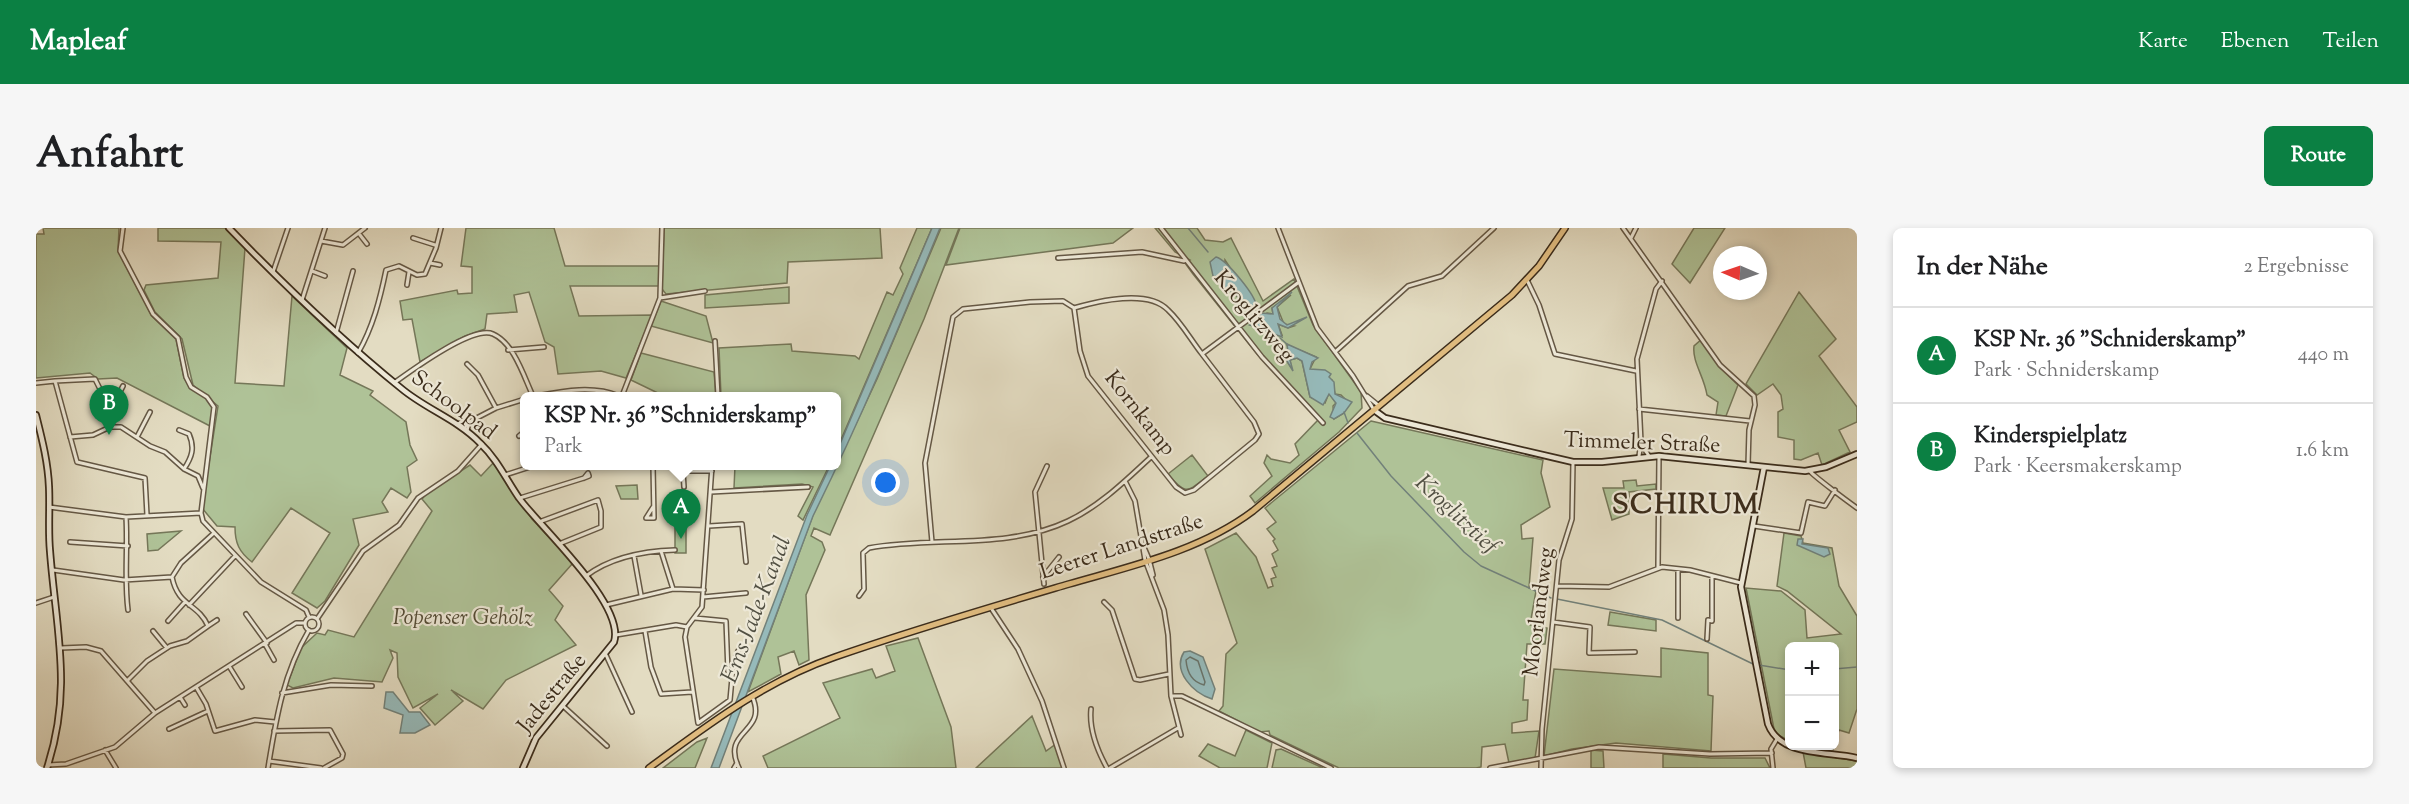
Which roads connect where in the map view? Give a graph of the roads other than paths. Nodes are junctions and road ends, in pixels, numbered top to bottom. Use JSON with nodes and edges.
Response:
{"nodes":[{"id":1,"x":123,"y":228,"type":"edge"},
{"id":2,"x":229,"y":228,"type":"edge"},
{"id":3,"x":288,"y":228,"type":"edge"},
{"id":4,"x":325,"y":228,"type":"edge"},
{"id":5,"x":365,"y":228,"type":"edge"},
{"id":6,"x":441,"y":228,"type":"edge"},
{"id":7,"x":662,"y":228,"type":"edge"},
{"id":8,"x":1161,"y":228,"type":"edge"},
{"id":9,"x":1278,"y":228,"type":"edge"},
{"id":10,"x":1494,"y":228,"type":"edge"},
{"id":11,"x":1565,"y":228,"type":"edge"},
{"id":12,"x":1623,"y":228,"type":"edge"},
{"id":13,"x":1636,"y":228,"type":"edge"},
{"id":14,"x":360,"y":235,"type":"junction"},
{"id":15,"x":413,"y":238,"type":"dead end"},
{"id":16,"x":1631,"y":238,"type":"junction"},
{"id":17,"x":321,"y":241,"type":"junction"},
{"id":18,"x":367,"y":244,"type":"dead end"},
{"id":19,"x":435,"y":247,"type":"junction"},
{"id":20,"x":1058,"y":258,"type":"dead end"},
{"id":21,"x":1186,"y":261,"type":"junction"},
{"id":22,"x":430,"y":263,"type":"junction"},
{"id":23,"x":440,"y":265,"type":"dead end"},
{"id":24,"x":312,"y":271,"type":"junction"},
{"id":25,"x":353,"y":271,"type":"dead end"},
{"id":26,"x":410,"y":272,"type":"junction"},
{"id":27,"x":273,"y":274,"type":"junction"},
{"id":28,"x":325,"y":276,"type":"dead end"},
{"id":29,"x":1527,"y":280,"type":"junction"},
{"id":30,"x":1662,"y":281,"type":"junction"},
{"id":31,"x":1299,"y":282,"type":"junction"},
{"id":32,"x":407,"y":285,"type":"dead end"},
{"id":33,"x":705,"y":291,"type":"dead end"},
{"id":34,"x":660,"y":298,"type":"junction"},
{"id":35,"x":301,"y":302,"type":"junction"},
{"id":36,"x":1074,"y":308,"type":"junction"},
{"id":37,"x":1238,"y":326,"type":"junction"},
{"id":38,"x":336,"y":334,"type":"junction"},
{"id":39,"x":715,"y":341,"type":"dead end"},
{"id":40,"x":544,"y":346,"type":"dead end"},
{"id":41,"x":508,"y":350,"type":"junction"},
{"id":42,"x":1335,"y":352,"type":"junction"},
{"id":43,"x":358,"y":354,"type":"junction"},
{"id":44,"x":1202,"y":354,"type":"junction"},
{"id":45,"x":467,"y":364,"type":"dead end"},
{"id":46,"x":1636,"y":370,"type":"junction"},
{"id":47,"x":55,"y":381,"type":"junction"},
{"id":48,"x":36,"y":382,"type":"edge"},
{"id":49,"x":394,"y":383,"type":"junction"},
{"id":50,"x":123,"y":386,"type":"dead end"},
{"id":51,"x":100,"y":389,"type":"dead end"},
{"id":52,"x":533,"y":392,"type":"edge"},
{"id":53,"x":565,"y":392,"type":"edge"},
{"id":54,"x":592,"y":392,"type":"edge"},
{"id":55,"x":622,"y":392,"type":"edge"},
{"id":56,"x":718,"y":392,"type":"edge"},
{"id":57,"x":520,"y":401,"type":"edge"},
{"id":58,"x":496,"y":408,"type":"junction"},
{"id":59,"x":1376,"y":408,"type":"junction"},
{"id":60,"x":1639,"y":410,"type":"junction"},
{"id":61,"x":150,"y":412,"type":"dead end"},
{"id":62,"x":36,"y":415,"type":"edge"},
{"id":63,"x":1750,"y":421,"type":"junction"},
{"id":64,"x":469,"y":422,"type":"junction"},
{"id":65,"x":1323,"y":423,"type":"dead end"},
{"id":66,"x":456,"y":424,"type":"junction"},
{"id":67,"x":110,"y":427,"type":"junction"},
{"id":68,"x":179,"y":430,"type":"dead end"},
{"id":69,"x":466,"y":431,"type":"junction"},
{"id":70,"x":70,"y":437,"type":"junction"},
{"id":71,"x":137,"y":437,"type":"junction"},
{"id":72,"x":1641,"y":442,"type":"junction"},
{"id":73,"x":482,"y":444,"type":"junction"},
{"id":74,"x":1857,"y":454,"type":"edge"},
{"id":75,"x":1639,"y":456,"type":"junction"},
{"id":76,"x":1649,"y":456,"type":"junction"},
{"id":77,"x":1659,"y":456,"type":"junction"},
{"id":78,"x":1151,"y":457,"type":"junction"},
{"id":79,"x":1573,"y":462,"type":"junction"},
{"id":80,"x":1748,"y":465,"type":"junction"},
{"id":81,"x":1047,"y":466,"type":"dead end"},
{"id":82,"x":1764,"y":466,"type":"junction"},
{"id":83,"x":184,"y":469,"type":"junction"},
{"id":84,"x":520,"y":470,"type":"edge"},
{"id":85,"x":653,"y":470,"type":"edge"},
{"id":86,"x":1809,"y":470,"type":"junction"},
{"id":87,"x":683,"y":471,"type":"joint"},
{"id":88,"x":712,"y":471,"type":"joint"},
{"id":89,"x":505,"y":475,"type":"junction"},
{"id":90,"x":584,"y":478,"type":"dead end"},
{"id":91,"x":1125,"y":481,"type":"junction"},
{"id":92,"x":684,"y":487,"type":"dead end"},
{"id":93,"x":808,"y":487,"type":"dead end"},
{"id":94,"x":204,"y":490,"type":"junction"},
{"id":95,"x":1835,"y":490,"type":"junction"},
{"id":96,"x":711,"y":492,"type":"junction"},
{"id":97,"x":520,"y":498,"type":"junction"},
{"id":98,"x":49,"y":507,"type":"junction"},
{"id":99,"x":653,"y":507,"type":"dead end"},
{"id":100,"x":1857,"y":508,"type":"edge"},
{"id":101,"x":201,"y":513,"type":"junction"},
{"id":102,"x":147,"y":515,"type":"junction"},
{"id":103,"x":126,"y":517,"type":"junction"},
{"id":104,"x":539,"y":522,"type":"junction"},
{"id":105,"x":709,"y":526,"type":"junction"},
{"id":106,"x":1754,"y":526,"type":"junction"},
{"id":107,"x":1039,"y":532,"type":"junction"},
{"id":108,"x":214,"y":533,"type":"junction"},
{"id":109,"x":70,"y":542,"type":"dead end"},
{"id":110,"x":932,"y":542,"type":"junction"},
{"id":111,"x":559,"y":544,"type":"junction"},
{"id":112,"x":128,"y":546,"type":"junction"},
{"id":113,"x":661,"y":550,"type":"junction"},
{"id":114,"x":675,"y":550,"type":"dead end"},
{"id":115,"x":236,"y":555,"type":"junction"},
{"id":116,"x":634,"y":556,"type":"junction"},
{"id":117,"x":1059,"y":557,"type":"dead end"},
{"id":118,"x":1147,"y":559,"type":"junction"},
{"id":119,"x":746,"y":562,"type":"dead end"},
{"id":120,"x":1658,"y":568,"type":"junction"},
{"id":121,"x":1678,"y":568,"type":"junction"},
{"id":122,"x":52,"y":570,"type":"junction"},
{"id":123,"x":586,"y":576,"type":"junction"},
{"id":124,"x":1712,"y":576,"type":"junction"},
{"id":125,"x":172,"y":577,"type":"junction"},
{"id":126,"x":1043,"y":577,"type":"junction"},
{"id":127,"x":124,"y":580,"type":"junction"},
{"id":128,"x":1741,"y":582,"type":"junction"},
{"id":129,"x":1044,"y":584,"type":"dead end"},
{"id":130,"x":1557,"y":586,"type":"junction"},
{"id":131,"x":673,"y":589,"type":"junction"},
{"id":132,"x":704,"y":590,"type":"junction"},
{"id":133,"x":746,"y":593,"type":"dead end"},
{"id":134,"x":642,"y":595,"type":"junction"},
{"id":135,"x":56,"y":597,"type":"junction"},
{"id":136,"x":703,"y":597,"type":"junction"},
{"id":137,"x":859,"y":597,"type":"dead end"},
{"id":138,"x":185,"y":602,"type":"junction"},
{"id":139,"x":1104,"y":602,"type":"dead end"},
{"id":140,"x":36,"y":603,"type":"edge"},
{"id":141,"x":189,"y":605,"type":"junction"},
{"id":142,"x":605,"y":605,"type":"junction"},
{"id":143,"x":991,"y":608,"type":"junction"},
{"id":144,"x":128,"y":610,"type":"dead end"},
{"id":145,"x":246,"y":614,"type":"dead end"},
{"id":146,"x":309,"y":617,"type":"junction"},
{"id":147,"x":695,"y":618,"type":"junction"},
{"id":148,"x":1678,"y":618,"type":"dead end"},
{"id":149,"x":317,"y":619,"type":"junction"},
{"id":150,"x":217,"y":620,"type":"dead end"},
{"id":151,"x":168,"y":621,"type":"dead end"},
{"id":152,"x":1553,"y":622,"type":"junction"},
{"id":153,"x":305,"y":623,"type":"junction"},
{"id":154,"x":208,"y":626,"type":"junction"},
{"id":155,"x":687,"y":627,"type":"junction"},
{"id":156,"x":309,"y":630,"type":"junction"},
{"id":157,"x":153,"y":631,"type":"dead end"},
{"id":158,"x":645,"y":631,"type":"junction"},
{"id":159,"x":616,"y":635,"type":"junction"},
{"id":160,"x":1707,"y":639,"type":"dead end"},
{"id":161,"x":266,"y":643,"type":"junction"},
{"id":162,"x":61,"y":648,"type":"junction"},
{"id":163,"x":167,"y":648,"type":"junction"},
{"id":164,"x":738,"y":651,"type":"dead end"},
{"id":165,"x":1635,"y":652,"type":"dead end"},
{"id":166,"x":606,"y":655,"type":"junction"},
{"id":167,"x":274,"y":660,"type":"dead end"},
{"id":168,"x":229,"y":666,"type":"junction"},
{"id":169,"x":728,"y":672,"type":"dead end"},
{"id":170,"x":1170,"y":674,"type":"junction"},
{"id":171,"x":127,"y":681,"type":"junction"},
{"id":172,"x":372,"y":686,"type":"dead end"},
{"id":173,"x":196,"y":687,"type":"junction"},
{"id":174,"x":242,"y":687,"type":"dead end"},
{"id":175,"x":692,"y":692,"type":"junction"},
{"id":176,"x":282,"y":693,"type":"junction"},
{"id":177,"x":751,"y":696,"type":"junction"},
{"id":178,"x":1171,"y":696,"type":"junction"},
{"id":179,"x":180,"y":697,"type":"junction"},
{"id":180,"x":185,"y":705,"type":"dead end"},
{"id":181,"x":563,"y":706,"type":"junction"},
{"id":182,"x":1091,"y":709,"type":"dead end"},
{"id":183,"x":208,"y":711,"type":"junction"},
{"id":184,"x":632,"y":712,"type":"dead end"},
{"id":185,"x":155,"y":713,"type":"junction"},
{"id":186,"x":275,"y":722,"type":"junction"},
{"id":187,"x":1178,"y":728,"type":"junction"},
{"id":188,"x":169,"y":729,"type":"dead end"},
{"id":189,"x":274,"y":731,"type":"junction"},
{"id":190,"x":1181,"y":735,"type":"dead end"},
{"id":191,"x":1777,"y":740,"type":"junction"},
{"id":192,"x":607,"y":746,"type":"dead end"},
{"id":193,"x":105,"y":750,"type":"junction"},
{"id":194,"x":1772,"y":753,"type":"junction"},
{"id":195,"x":1857,"y":758,"type":"edge"},
{"id":196,"x":1541,"y":760,"type":"junction"},
{"id":197,"x":269,"y":761,"type":"junction"},
{"id":198,"x":737,"y":763,"type":"junction"},
{"id":199,"x":48,"y":767,"type":"edge"},
{"id":200,"x":303,"y":767,"type":"edge"},
{"id":201,"x":116,"y":768,"type":"edge"},
{"id":202,"x":268,"y":768,"type":"edge"},
{"id":203,"x":322,"y":768,"type":"edge"},
{"id":204,"x":523,"y":768,"type":"edge"},
{"id":205,"x":649,"y":768,"type":"edge"},
{"id":206,"x":734,"y":768,"type":"edge"},
{"id":207,"x":740,"y":768,"type":"edge"},
{"id":208,"x":1064,"y":768,"type":"edge"},
{"id":209,"x":1109,"y":768,"type":"edge"},
{"id":210,"x":1331,"y":768,"type":"edge"},
{"id":211,"x":1490,"y":768,"type":"edge"},
{"id":212,"x":1541,"y":768,"type":"edge"},
{"id":213,"x":1773,"y":768,"type":"edge"}],
"edges":[{"from":1,"to":94,"type":"street"},
{"from":2,"to":27,"type":"street","name":"Schoolpad"},
{"from":3,"to":27,"type":"street"},
{"from":4,"to":17,"type":"street"},
{"from":5,"to":14,"type":"street"},
{"from":6,"to":19,"type":"street"},
{"from":7,"to":34,"type":"street"},
{"from":8,"to":21,"type":"street","name":"Kroglitzweg"},
{"from":9,"to":31,"type":"street"},
{"from":10,"to":42,"type":"street"},
{"from":11,"to":29,"type":"main road","name":"Leerer Landstraße"},
{"from":12,"to":16,"type":"street"},
{"from":13,"to":16,"type":"street"},
{"from":14,"to":17,"type":"street"},
{"from":14,"to":18,"type":"street"},
{"from":15,"to":19,"type":"street"},
{"from":16,"to":30,"type":"street"},
{"from":17,"to":24,"type":"street"},
{"from":19,"to":22,"type":"street"},
{"from":20,"to":21,"type":"street"},
{"from":21,"to":37,"type":"street","name":"Kroglitzweg"},
{"from":22,"to":23,"type":"street"},
{"from":22,"to":26,"type":"street"},
{"from":24,"to":28,"type":"street"},
{"from":24,"to":35,"type":"street"},
{"from":25,"to":38,"type":"street"},
{"from":26,"to":32,"type":"street"},
{"from":26,"to":43,"type":"street"},
{"from":27,"to":35,"type":"street","name":"Schoolpad"},
{"from":29,"to":46,"type":"street"},
{"from":29,"to":59,"type":"main road","name":"Leerer Landstraße"},
{"from":30,"to":46,"type":"street"},
{"from":30,"to":63,"type":"street"},
{"from":31,"to":37,"type":"street"},
{"from":31,"to":42,"type":"street"},
{"from":33,"to":34,"type":"street"},
{"from":34,"to":55,"type":"street"},
{"from":35,"to":38,"type":"street","name":"Schoolpad"},
{"from":36,"to":44,"type":"street","name":"Kornkamp"},
{"from":36,"to":78,"type":"street","name":"Kornkamp"},
{"from":36,"to":110,"type":"street"},
{"from":37,"to":44,"type":"street"},
{"from":37,"to":65,"type":"street","name":"Kroglitzweg"},
{"from":38,"to":43,"type":"street","name":"Schoolpad"},
{"from":39,"to":56,"type":"street"},
{"from":40,"to":41,"type":"street"},
{"from":41,"to":49,"type":"street"},
{"from":41,"to":52,"type":"street"},
{"from":42,"to":59,"type":"street"},
{"from":43,"to":49,"type":"street","name":"Schoolpad"},
{"from":44,"to":78,"type":"street","name":"Kornkamp"},
{"from":45,"to":58,"type":"street"},
{"from":46,"to":60,"type":"street"},
{"from":47,"to":48,"type":"street"},
{"from":47,"to":51,"type":"street"},
{"from":47,"to":70,"type":"street"},
{"from":49,"to":66,"type":"street","name":"Schoolpad"},
{"from":50,"to":67,"type":"street"},
{"from":53,"to":54,"type":"street"},
{"from":57,"to":58,"type":"street"},
{"from":58,"to":64,"type":"street"},
{"from":59,"to":79,"type":"street","name":"Timmeler Straße"},
{"from":59,"to":118,"type":"main road","name":"Leerer Landstraße"},
{"from":60,"to":63,"type":"street"},
{"from":60,"to":72,"type":"street"},
{"from":61,"to":71,"type":"street"},
{"from":62,"to":98,"type":"street"},
{"from":63,"to":80,"type":"street"},
{"from":64,"to":66,"type":"street"},
{"from":64,"to":69,"type":"street"},
{"from":66,"to":69,"type":"street","name":"Schoolpad"},
{"from":67,"to":70,"type":"street"},
{"from":67,"to":71,"type":"street"},
{"from":68,"to":83,"type":"street"},
{"from":69,"to":73,"type":"street","name":"Schoolpad"},
{"from":70,"to":102,"type":"street"},
{"from":71,"to":83,"type":"street"},
{"from":72,"to":75,"type":"street"},
{"from":72,"to":76,"type":"street"},
{"from":73,"to":89,"type":"street","name":"Schoolpad"},
{"from":73,"to":149,"type":"street"},
{"from":74,"to":86,"type":"street","name":"Timmeler Straße"},
{"from":75,"to":76,"type":"street","name":"Timmeler Straße"},
{"from":75,"to":79,"type":"street","name":"Timmeler Straße"},
{"from":76,"to":77,"type":"street","name":"Timmeler Straße"},
{"from":77,"to":80,"type":"street","name":"Timmeler Straße"},
{"from":77,"to":120,"type":"street"},
{"from":78,"to":91,"type":"street"},
{"from":79,"to":130,"type":"street","name":"Moorlandweg"},
{"from":80,"to":82,"type":"street","name":"Timmeler Straße"},
{"from":81,"to":107,"type":"street"},
{"from":82,"to":86,"type":"street","name":"Timmeler Straße"},
{"from":82,"to":106,"type":"street"},
{"from":83,"to":94,"type":"street"},
{"from":84,"to":89,"type":"street"},
{"from":85,"to":99,"type":"street"},
{"from":86,"to":95,"type":"street"},
{"from":87,"to":88,"type":"street"},
{"from":87,"to":92,"type":"street"},
{"from":88,"to":96,"type":"street"},
{"from":89,"to":97,"type":"street","name":"Schoolpad"},
{"from":90,"to":97,"type":"street"},
{"from":91,"to":107,"type":"street"},
{"from":91,"to":118,"type":"street"},
{"from":93,"to":96,"type":"street"},
{"from":94,"to":101,"type":"street"},
{"from":95,"to":100,"type":"street"},
{"from":95,"to":106,"type":"street"},
{"from":96,"to":105,"type":"street"},
{"from":97,"to":104,"type":"street","name":"Schoolpad"},
{"from":98,"to":103,"type":"street"},
{"from":98,"to":122,"type":"street"},
{"from":101,"to":102,"type":"street"},
{"from":101,"to":108,"type":"street"},
{"from":102,"to":103,"type":"street"},
{"from":103,"to":112,"type":"street"},
{"from":104,"to":111,"type":"street","name":"Schoolpad"},
{"from":104,"to":111,"type":"street"},
{"from":105,"to":119,"type":"street"},
{"from":105,"to":132,"type":"street"},
{"from":106,"to":128,"type":"street"},
{"from":107,"to":110,"type":"street"},
{"from":107,"to":126,"type":"street"},
{"from":108,"to":115,"type":"street"},
{"from":108,"to":125,"type":"street"},
{"from":109,"to":112,"type":"street"},
{"from":110,"to":137,"type":"street"},
{"from":111,"to":123,"type":"street","name":"Schoolpad"},
{"from":112,"to":127,"type":"street"},
{"from":113,"to":114,"type":"street"},
{"from":113,"to":116,"type":"street"},
{"from":113,"to":131,"type":"street"},
{"from":115,"to":141,"type":"street"},
{"from":115,"to":146,"type":"street"},
{"from":116,"to":123,"type":"street"},
{"from":116,"to":134,"type":"street"},
{"from":117,"to":126,"type":"street"},
{"from":118,"to":143,"type":"main road","name":"Leerer Landstraße"},
{"from":118,"to":170,"type":"street"},
{"from":120,"to":121,"type":"street"},
{"from":120,"to":130,"type":"street"},
{"from":121,"to":124,"type":"street"},
{"from":121,"to":148,"type":"street"},
{"from":122,"to":127,"type":"street"},
{"from":122,"to":135,"type":"street"},
{"from":123,"to":142,"type":"street","name":"Schoolpad"},
{"from":124,"to":128,"type":"street"},
{"from":124,"to":160,"type":"street"},
{"from":125,"to":127,"type":"street"},
{"from":125,"to":138,"type":"street"},
{"from":126,"to":129,"type":"street"},
{"from":127,"to":144,"type":"street"},
{"from":128,"to":191,"type":"street"},
{"from":130,"to":152,"type":"street","name":"Moorlandweg"},
{"from":131,"to":132,"type":"street"},
{"from":131,"to":134,"type":"street"},
{"from":132,"to":136,"type":"street"},
{"from":133,"to":136,"type":"street"},
{"from":134,"to":142,"type":"street"},
{"from":135,"to":140,"type":"street"},
{"from":135,"to":162,"type":"street"},
{"from":136,"to":147,"type":"street"},
{"from":138,"to":141,"type":"street"},
{"from":138,"to":151,"type":"street"},
{"from":139,"to":170,"type":"street"},
{"from":141,"to":154,"type":"street"},
{"from":142,"to":159,"type":"street","name":"Schoolpad"},
{"from":143,"to":177,"type":"main road","name":"Leerer Landstraße"},
{"from":143,"to":208,"type":"street"},
{"from":145,"to":161,"type":"street"},
{"from":146,"to":149,"type":"street"},
{"from":146,"to":153,"type":"street"},
{"from":147,"to":155,"type":"street"},
{"from":147,"to":169,"type":"street"},
{"from":149,"to":156,"type":"street"},
{"from":150,"to":154,"type":"street"},
{"from":152,"to":165,"type":"street"},
{"from":152,"to":196,"type":"street","name":"Moorlandweg"},
{"from":153,"to":156,"type":"street"},
{"from":153,"to":161,"type":"street"},
{"from":154,"to":163,"type":"street"},
{"from":155,"to":158,"type":"street"},
{"from":155,"to":175,"type":"street"},
{"from":156,"to":176,"type":"street"},
{"from":157,"to":163,"type":"street"},
{"from":158,"to":159,"type":"street"},
{"from":158,"to":175,"type":"street"},
{"from":159,"to":166,"type":"street","name":"Jadestraße"},
{"from":161,"to":167,"type":"street"},
{"from":161,"to":168,"type":"street"},
{"from":162,"to":171,"type":"street"},
{"from":162,"to":199,"type":"street"},
{"from":163,"to":171,"type":"street"},
{"from":164,"to":175,"type":"street"},
{"from":166,"to":181,"type":"street","name":"Jadestraße"},
{"from":166,"to":184,"type":"street"},
{"from":168,"to":173,"type":"street"},
{"from":168,"to":174,"type":"street"},
{"from":170,"to":178,"type":"street"},
{"from":171,"to":185,"type":"street"},
{"from":172,"to":176,"type":"street"},
{"from":173,"to":179,"type":"street"},
{"from":173,"to":183,"type":"street"},
{"from":176,"to":186,"type":"street"},
{"from":177,"to":198,"type":"street"},
{"from":177,"to":205,"type":"main road","name":"Leerer Landstraße"},
{"from":178,"to":187,"type":"street"},
{"from":178,"to":210,"type":"street"},
{"from":179,"to":180,"type":"street"},
{"from":179,"to":185,"type":"street"},
{"from":181,"to":192,"type":"street"},
{"from":181,"to":204,"type":"street","name":"Jadestraße"},
{"from":182,"to":209,"type":"street"},
{"from":183,"to":186,"type":"street"},
{"from":183,"to":188,"type":"street"},
{"from":185,"to":193,"type":"street"},
{"from":186,"to":189,"type":"street"},
{"from":187,"to":190,"type":"street"},
{"from":187,"to":209,"type":"street"},
{"from":189,"to":197,"type":"street"},
{"from":189,"to":203,"type":"street"},
{"from":191,"to":194,"type":"street"},
{"from":191,"to":195,"type":"street"},
{"from":193,"to":199,"type":"street"},
{"from":193,"to":201,"type":"street"},
{"from":194,"to":196,"type":"street"},
{"from":194,"to":213,"type":"street"},
{"from":196,"to":211,"type":"street"},
{"from":196,"to":212,"type":"street","name":"Moorlandweg"},
{"from":197,"to":200,"type":"street"},
{"from":197,"to":202,"type":"street"},
{"from":198,"to":206,"type":"street"},
{"from":198,"to":207,"type":"street"},
{"from":200,"to":203,"type":"street"}]}
